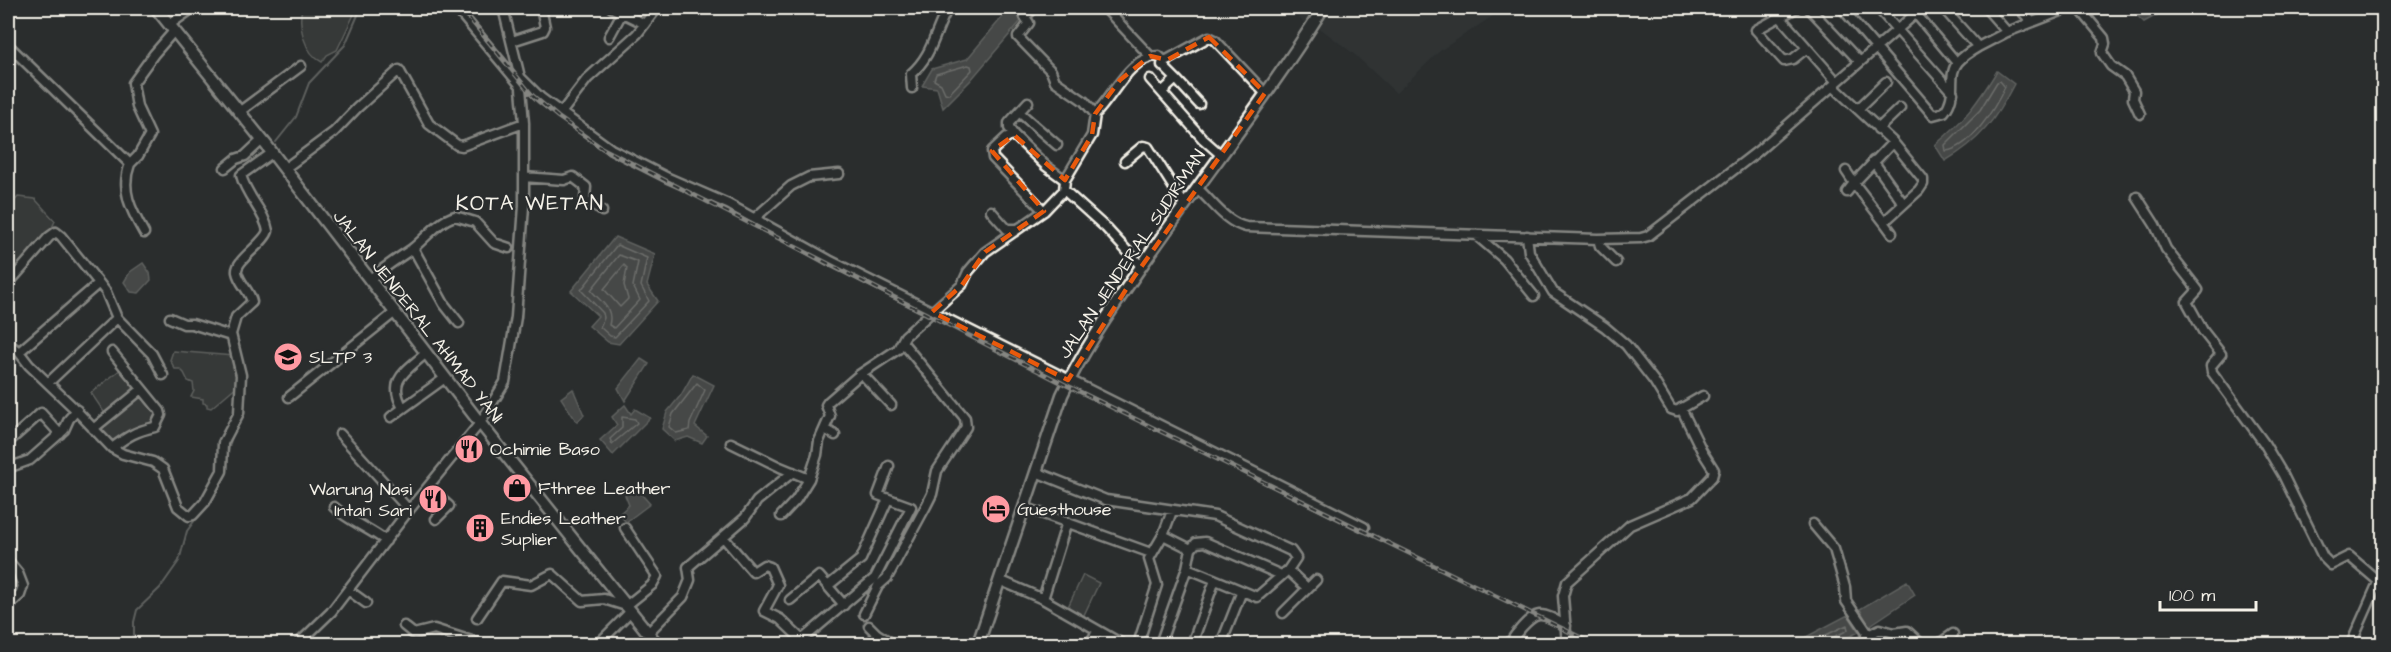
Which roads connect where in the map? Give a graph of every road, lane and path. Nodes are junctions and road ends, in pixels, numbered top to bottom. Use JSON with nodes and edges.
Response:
{"nodes":[{"id":1,"x":156,"y":8,"type":"edge"},
{"id":2,"x":192,"y":8,"type":"edge"},
{"id":3,"x":456,"y":8,"type":"edge"},
{"id":4,"x":503,"y":8,"type":"edge"},
{"id":5,"x":541,"y":8,"type":"edge"},
{"id":6,"x":612,"y":8,"type":"edge"},
{"id":7,"x":657,"y":8,"type":"edge"},
{"id":8,"x":948,"y":8,"type":"edge"},
{"id":9,"x":1034,"y":8,"type":"edge"},
{"id":10,"x":1105,"y":8,"type":"edge"},
{"id":11,"x":1323,"y":8,"type":"edge"},
{"id":12,"x":1796,"y":8,"type":"edge"},
{"id":13,"x":1809,"y":8,"type":"edge"},
{"id":14,"x":1842,"y":8,"type":"edge"},
{"id":15,"x":1878,"y":8,"type":"edge"},
{"id":16,"x":1943,"y":8,"type":"edge"},
{"id":17,"x":1986,"y":8,"type":"edge"},
{"id":18,"x":2019,"y":8,"type":"edge"},
{"id":19,"x":2069,"y":8,"type":"edge"},
{"id":20,"x":2079,"y":8,"type":"edge"},
{"id":21,"x":1916,"y":9,"type":"edge"},
{"id":22,"x":2050,"y":11,"type":"edge"},
{"id":23,"x":622,"y":13,"type":"junction"},
{"id":24,"x":1780,"y":17,"type":"junction"},
{"id":25,"x":2032,"y":22,"type":"junction"},
{"id":26,"x":645,"y":24,"type":"junction"},
{"id":27,"x":172,"y":28,"type":"junction"},
{"id":28,"x":1897,"y":29,"type":"junction"},
{"id":29,"x":2007,"y":32,"type":"junction"},
{"id":30,"x":609,"y":37,"type":"dead end"},
{"id":31,"x":512,"y":41,"type":"junction"},
{"id":32,"x":8,"y":45,"type":"edge"},
{"id":33,"x":1978,"y":46,"type":"junction"},
{"id":34,"x":1877,"y":47,"type":"junction"},
{"id":35,"x":1807,"y":48,"type":"junction"},
{"id":36,"x":1150,"y":56,"type":"junction"},
{"id":37,"x":1163,"y":60,"type":"junction"},
{"id":38,"x":1860,"y":62,"type":"junction"},
{"id":39,"x":1957,"y":63,"type":"junction"},
{"id":40,"x":301,"y":66,"type":"dead end"},
{"id":41,"x":520,"y":77,"type":"junction"},
{"id":42,"x":1150,"y":79,"type":"dead end"},
{"id":43,"x":1176,"y":79,"type":"junction"},
{"id":44,"x":1886,"y":82,"type":"dead end"},
{"id":45,"x":1835,"y":84,"type":"junction"},
{"id":46,"x":522,"y":87,"type":"junction"},
{"id":47,"x":912,"y":88,"type":"dead end"},
{"id":48,"x":1162,"y":92,"type":"junction"},
{"id":49,"x":1265,"y":93,"type":"junction"},
{"id":50,"x":1953,"y":94,"type":"junction"},
{"id":51,"x":1028,"y":102,"type":"dead end"},
{"id":52,"x":1199,"y":104,"type":"dead end"},
{"id":53,"x":1900,"y":108,"type":"dead end"},
{"id":54,"x":1858,"y":109,"type":"junction"},
{"id":55,"x":239,"y":112,"type":"junction"},
{"id":56,"x":1019,"y":112,"type":"junction"},
{"id":57,"x":561,"y":113,"type":"junction"},
{"id":58,"x":1095,"y":114,"type":"junction"},
{"id":59,"x":2140,"y":114,"type":"dead end"},
{"id":60,"x":524,"y":123,"type":"junction"},
{"id":61,"x":1878,"y":129,"type":"junction"},
{"id":62,"x":1014,"y":135,"type":"junction"},
{"id":63,"x":262,"y":141,"type":"junction"},
{"id":64,"x":1893,"y":142,"type":"junction"},
{"id":65,"x":1057,"y":146,"type":"dead end"},
{"id":66,"x":271,"y":152,"type":"junction"},
{"id":67,"x":1220,"y":154,"type":"junction"},
{"id":68,"x":1125,"y":161,"type":"dead end"},
{"id":69,"x":1873,"y":162,"type":"junction"},
{"id":70,"x":130,"y":164,"type":"junction"},
{"id":71,"x":225,"y":168,"type":"dead end"},
{"id":72,"x":284,"y":170,"type":"junction"},
{"id":73,"x":1846,"y":171,"type":"dead end"},
{"id":74,"x":838,"y":174,"type":"dead end"},
{"id":75,"x":524,"y":177,"type":"junction"},
{"id":76,"x":1065,"y":180,"type":"junction"},
{"id":77,"x":1854,"y":183,"type":"junction"},
{"id":78,"x":1197,"y":188,"type":"junction"},
{"id":79,"x":1064,"y":190,"type":"junction"},
{"id":80,"x":1846,"y":192,"type":"dead end"},
{"id":81,"x":2137,"y":198,"type":"dead end"},
{"id":82,"x":1904,"y":203,"type":"junction"},
{"id":83,"x":1185,"y":204,"type":"junction"},
{"id":84,"x":991,"y":211,"type":"dead end"},
{"id":85,"x":1044,"y":211,"type":"junction"},
{"id":86,"x":602,"y":212,"type":"dead end"},
{"id":87,"x":755,"y":218,"type":"junction"},
{"id":88,"x":1884,"y":222,"type":"junction"},
{"id":89,"x":1016,"y":229,"type":"junction"},
{"id":90,"x":144,"y":233,"type":"dead end"},
{"id":91,"x":1892,"y":234,"type":"dead end"},
{"id":92,"x":1476,"y":235,"type":"junction"},
{"id":93,"x":1527,"y":236,"type":"junction"},
{"id":94,"x":1598,"y":239,"type":"junction"},
{"id":95,"x":413,"y":248,"type":"junction"},
{"id":96,"x":514,"y":249,"type":"junction"},
{"id":97,"x":1616,"y":262,"type":"dead end"},
{"id":98,"x":1141,"y":266,"type":"junction"},
{"id":99,"x":369,"y":280,"type":"junction"},
{"id":100,"x":99,"y":283,"type":"junction"},
{"id":101,"x":8,"y":284,"type":"edge"},
{"id":102,"x":1534,"y":296,"type":"dead end"},
{"id":103,"x":932,"y":312,"type":"junction"},
{"id":104,"x":394,"y":313,"type":"junction"},
{"id":105,"x":117,"y":318,"type":"junction"},
{"id":106,"x":170,"y":318,"type":"dead end"},
{"id":107,"x":459,"y":323,"type":"dead end"},
{"id":108,"x":231,"y":336,"type":"junction"},
{"id":109,"x":8,"y":343,"type":"edge"},
{"id":110,"x":903,"y":344,"type":"junction"},
{"id":111,"x":19,"y":352,"type":"junction"},
{"id":112,"x":112,"y":352,"type":"dead end"},
{"id":113,"x":426,"y":353,"type":"junction"},
{"id":114,"x":862,"y":374,"type":"junction"},
{"id":115,"x":163,"y":375,"type":"dead end"},
{"id":116,"x":445,"y":378,"type":"junction"},
{"id":117,"x":1068,"y":380,"type":"junction"},
{"id":118,"x":48,"y":383,"type":"junction"},
{"id":119,"x":142,"y":389,"type":"junction"},
{"id":120,"x":1703,"y":396,"type":"dead end"},
{"id":121,"x":289,"y":397,"type":"dead end"},
{"id":122,"x":891,"y":405,"type":"dead end"},
{"id":123,"x":403,"y":408,"type":"junction"},
{"id":124,"x":1681,"y":408,"type":"junction"},
{"id":125,"x":77,"y":410,"type":"junction"},
{"id":126,"x":391,"y":417,"type":"dead end"},
{"id":127,"x":480,"y":423,"type":"junction"},
{"id":128,"x":93,"y":429,"type":"junction"},
{"id":129,"x":825,"y":429,"type":"junction"},
{"id":130,"x":60,"y":434,"type":"junction"},
{"id":131,"x":340,"y":434,"type":"dead end"},
{"id":132,"x":835,"y":435,"type":"dead end"},
{"id":133,"x":8,"y":442,"type":"edge"},
{"id":134,"x":731,"y":443,"type":"dead end"},
{"id":135,"x":112,"y":448,"type":"junction"},
{"id":136,"x":889,"y":466,"type":"dead end"},
{"id":137,"x":8,"y":468,"type":"edge"},
{"id":138,"x":793,"y":472,"type":"junction"},
{"id":139,"x":1036,"y":472,"type":"junction"},
{"id":140,"x":809,"y":479,"type":"junction"},
{"id":141,"x":428,"y":487,"type":"junction"},
{"id":142,"x":888,"y":499,"type":"junction"},
{"id":143,"x":334,"y":507,"type":"dead end"},
{"id":144,"x":1023,"y":507,"type":"junction"},
{"id":145,"x":409,"y":510,"type":"junction"},
{"id":146,"x":1172,"y":511,"type":"junction"},
{"id":147,"x":781,"y":516,"type":"dead end"},
{"id":148,"x":436,"y":519,"type":"dead end"},
{"id":149,"x":1067,"y":522,"type":"junction"},
{"id":150,"x":1814,"y":524,"type":"dead end"},
{"id":151,"x":1364,"y":527,"type":"dead end"},
{"id":152,"x":626,"y":528,"type":"dead end"},
{"id":153,"x":1163,"y":535,"type":"junction"},
{"id":154,"x":723,"y":537,"type":"junction"},
{"id":155,"x":386,"y":541,"type":"junction"},
{"id":156,"x":1191,"y":549,"type":"junction"},
{"id":157,"x":1151,"y":553,"type":"junction"},
{"id":158,"x":8,"y":561,"type":"edge"},
{"id":159,"x":1187,"y":568,"type":"junction"},
{"id":160,"x":2384,"y":569,"type":"edge"},
{"id":161,"x":1284,"y":573,"type":"junction"},
{"id":162,"x":999,"y":580,"type":"junction"},
{"id":163,"x":1215,"y":580,"type":"junction"},
{"id":164,"x":1316,"y":580,"type":"dead end"},
{"id":165,"x":2380,"y":584,"type":"edge"},
{"id":166,"x":828,"y":585,"type":"junction"},
{"id":167,"x":1307,"y":588,"type":"junction"},
{"id":168,"x":348,"y":590,"type":"junction"},
{"id":169,"x":1242,"y":591,"type":"junction"},
{"id":170,"x":1043,"y":599,"type":"junction"},
{"id":171,"x":790,"y":600,"type":"dead end"},
{"id":172,"x":366,"y":603,"type":"dead end"},
{"id":173,"x":843,"y":605,"type":"junction"},
{"id":174,"x":8,"y":606,"type":"edge"},
{"id":175,"x":628,"y":609,"type":"junction"},
{"id":176,"x":1282,"y":613,"type":"dead end"},
{"id":177,"x":864,"y":614,"type":"dead end"},
{"id":178,"x":477,"y":618,"type":"dead end"},
{"id":179,"x":404,"y":626,"type":"dead end"},
{"id":180,"x":869,"y":626,"type":"dead end"},
{"id":181,"x":1566,"y":626,"type":"junction"},
{"id":182,"x":1098,"y":631,"type":"junction"},
{"id":183,"x":648,"y":633,"type":"junction"},
{"id":184,"x":1953,"y":634,"type":"dead end"},
{"id":185,"x":1866,"y":636,"type":"junction"},
{"id":186,"x":799,"y":642,"type":"edge"},
{"id":187,"x":298,"y":645,"type":"edge"},
{"id":188,"x":481,"y":645,"type":"edge"},
{"id":189,"x":598,"y":645,"type":"edge"},
{"id":190,"x":657,"y":645,"type":"edge"},
{"id":191,"x":893,"y":645,"type":"edge"},
{"id":192,"x":978,"y":645,"type":"edge"},
{"id":193,"x":1089,"y":645,"type":"edge"},
{"id":194,"x":1122,"y":645,"type":"edge"},
{"id":195,"x":1138,"y":645,"type":"edge"},
{"id":196,"x":1161,"y":645,"type":"edge"},
{"id":197,"x":1192,"y":645,"type":"edge"},
{"id":198,"x":1221,"y":645,"type":"edge"},
{"id":199,"x":1509,"y":645,"type":"edge"},
{"id":200,"x":1567,"y":645,"type":"edge"},
{"id":201,"x":1858,"y":645,"type":"edge"},
{"id":202,"x":1921,"y":645,"type":"edge"},
{"id":203,"x":1939,"y":645,"type":"edge"},
{"id":204,"x":2351,"y":645,"type":"edge"}],
"edges":[{"from":1,"to":27,"type":"main road","name":"JALAN JENDERAL AHMAD YANI"},
{"from":2,"to":27,"type":"street"},
{"from":3,"to":46,"type":"street"},
{"from":4,"to":31,"type":"street"},
{"from":5,"to":31,"type":"street"},
{"from":6,"to":23,"type":"street"},
{"from":7,"to":26,"type":"street"},
{"from":8,"to":47,"type":"street"},
{"from":9,"to":58,"type":"street"},
{"from":10,"to":36,"type":"street"},
{"from":11,"to":49,"type":"main road","name":"JALAN JENDERAL SUDIRMAN"},
{"from":12,"to":24,"type":"street"},
{"from":13,"to":38,"type":"street"},
{"from":14,"to":34,"type":"street"},
{"from":15,"to":28,"type":"street"},
{"from":16,"to":33,"type":"street"},
{"from":17,"to":29,"type":"street"},
{"from":18,"to":25,"type":"street"},
{"from":19,"to":22,"type":"street"},
{"from":20,"to":59,"type":"street"},
{"from":21,"to":28,"type":"street"},
{"from":21,"to":39,"type":"street"},
{"from":22,"to":25,"type":"street"},
{"from":23,"to":26,"type":"street"},
{"from":23,"to":30,"type":"street"},
{"from":24,"to":35,"type":"street"},
{"from":24,"to":35,"type":"street"},
{"from":25,"to":29,"type":"street"},
{"from":26,"to":57,"type":"street"},
{"from":27,"to":55,"type":"main road","name":"JALAN JENDERAL AHMAD YANI"},
{"from":27,"to":70,"type":"street"},
{"from":28,"to":34,"type":"street"},
{"from":28,"to":50,"type":"street"},
{"from":29,"to":33,"type":"street"},
{"from":31,"to":41,"type":"street"},
{"from":32,"to":70,"type":"street"},
{"from":33,"to":39,"type":"street"},
{"from":34,"to":38,"type":"street"},
{"from":34,"to":50,"type":"street"},
{"from":35,"to":45,"type":"street"},
{"from":36,"to":37,"type":"street"},
{"from":36,"to":58,"type":"street"},
{"from":37,"to":43,"type":"street"},
{"from":37,"to":49,"type":"street"},
{"from":38,"to":45,"type":"street"},
{"from":39,"to":50,"type":"street"},
{"from":40,"to":55,"type":"street"},
{"from":41,"to":46,"type":"street"},
{"from":41,"to":57,"type":"street"},
{"from":42,"to":48,"type":"street"},
{"from":43,"to":48,"type":"street"},
{"from":43,"to":52,"type":"street"},
{"from":44,"to":54,"type":"street"},
{"from":45,"to":54,"type":"street"},
{"from":45,"to":94,"type":"street"},
{"from":46,"to":60,"type":"street"},
{"from":48,"to":67,"type":"street"},
{"from":49,"to":67,"type":"main road","name":"JALAN JENDERAL SUDIRMAN"},
{"from":51,"to":56,"type":"street"},
{"from":53,"to":61,"type":"street"},
{"from":54,"to":61,"type":"street"},
{"from":55,"to":63,"type":"main road","name":"JALAN JENDERAL AHMAD YANI"},
{"from":56,"to":62,"type":"street"},
{"from":56,"to":65,"type":"street"},
{"from":57,"to":87,"type":"street"},
{"from":58,"to":76,"type":"street"},
{"from":60,"to":72,"type":"street"},
{"from":60,"to":75,"type":"street"},
{"from":61,"to":64,"type":"street"},
{"from":62,"to":76,"type":"street"},
{"from":62,"to":85,"type":"street"},
{"from":63,"to":66,"type":"main road","name":"JALAN JENDERAL AHMAD YANI"},
{"from":63,"to":71,"type":"street"},
{"from":64,"to":69,"type":"street"},
{"from":64,"to":82,"type":"street"},
{"from":66,"to":72,"type":"main road","name":"JALAN JENDERAL AHMAD YANI"},
{"from":66,"to":108,"type":"street"},
{"from":67,"to":78,"type":"main road","name":"JALAN JENDERAL SUDIRMAN"},
{"from":68,"to":83,"type":"street"},
{"from":69,"to":77,"type":"street"},
{"from":69,"to":82,"type":"street"},
{"from":70,"to":90,"type":"street"},
{"from":72,"to":99,"type":"main road","name":"JALAN JENDERAL AHMAD YANI"},
{"from":73,"to":77,"type":"street"},
{"from":74,"to":87,"type":"street"},
{"from":75,"to":86,"type":"street"},
{"from":75,"to":96,"type":"street"},
{"from":76,"to":79,"type":"street"},
{"from":77,"to":80,"type":"street"},
{"from":77,"to":88,"type":"street"},
{"from":78,"to":83,"type":"main road","name":"JALAN JENDERAL SUDIRMAN"},
{"from":78,"to":92,"type":"street"},
{"from":79,"to":85,"type":"street"},
{"from":79,"to":98,"type":"street"},
{"from":81,"to":165,"type":"street"},
{"from":82,"to":88,"type":"street"},
{"from":83,"to":98,"type":"main road","name":"JALAN JENDERAL SUDIRMAN"},
{"from":84,"to":89,"type":"street"},
{"from":85,"to":89,"type":"street"},
{"from":87,"to":103,"type":"street"},
{"from":88,"to":91,"type":"street"},
{"from":89,"to":103,"type":"street"},
{"from":92,"to":93,"type":"street"},
{"from":92,"to":102,"type":"street"},
{"from":93,"to":94,"type":"street"},
{"from":93,"to":124,"type":"street"},
{"from":94,"to":97,"type":"street"},
{"from":95,"to":96,"type":"street"},
{"from":95,"to":99,"type":"street"},
{"from":95,"to":107,"type":"street"},
{"from":96,"to":127,"type":"street"},
{"from":98,"to":117,"type":"main road","name":"JALAN JENDERAL SUDIRMAN"},
{"from":99,"to":104,"type":"main road","name":"JALAN JENDERAL AHMAD YANI"},
{"from":100,"to":101,"type":"street"},
{"from":100,"to":105,"type":"street"},
{"from":100,"to":111,"type":"street"},
{"from":103,"to":110,"type":"street"},
{"from":103,"to":117,"type":"street"},
{"from":104,"to":113,"type":"main road","name":"JALAN JENDERAL AHMAD YANI"},
{"from":104,"to":121,"type":"street"},
{"from":105,"to":115,"type":"street"},
{"from":105,"to":118,"type":"street"},
{"from":106,"to":108,"type":"street"},
{"from":108,"to":135,"type":"street"},
{"from":109,"to":111,"type":"street"},
{"from":110,"to":114,"type":"street"},
{"from":110,"to":177,"type":"street"},
{"from":111,"to":118,"type":"street"},
{"from":112,"to":119,"type":"street"},
{"from":113,"to":116,"type":"main road","name":"JALAN JENDERAL AHMAD YANI"},
{"from":113,"to":123,"type":"street"},
{"from":114,"to":122,"type":"street"},
{"from":114,"to":129,"type":"street"},
{"from":116,"to":123,"type":"street"},
{"from":116,"to":127,"type":"main road","name":"JALAN JENDERAL AHMAD YANI"},
{"from":117,"to":139,"type":"main road","name":"JALAN JENDERAL SUDIRMAN"},
{"from":117,"to":151,"type":"street"},
{"from":118,"to":125,"type":"street"},
{"from":119,"to":128,"type":"street"},
{"from":119,"to":135,"type":"street"},
{"from":120,"to":124,"type":"street"},
{"from":123,"to":126,"type":"street"},
{"from":124,"to":181,"type":"street"},
{"from":125,"to":128,"type":"street"},
{"from":125,"to":130,"type":"street"},
{"from":127,"to":141,"type":"street"},
{"from":127,"to":175,"type":"main road","name":"JALAN JENDERAL AHMAD YANI"},
{"from":128,"to":135,"type":"street"},
{"from":129,"to":132,"type":"street"},
{"from":129,"to":140,"type":"street"},
{"from":130,"to":133,"type":"street"},
{"from":130,"to":137,"type":"street"},
{"from":131,"to":145,"type":"street"},
{"from":134,"to":138,"type":"street"},
{"from":136,"to":142,"type":"street"},
{"from":138,"to":140,"type":"street"},
{"from":138,"to":154,"type":"street"},
{"from":139,"to":144,"type":"main road","name":"JALAN JENDERAL SUDIRMAN"},
{"from":139,"to":146,"type":"street"},
{"from":140,"to":147,"type":"street"},
{"from":141,"to":145,"type":"street"},
{"from":141,"to":148,"type":"street"},
{"from":142,"to":166,"type":"street"},
{"from":142,"to":173,"type":"street"},
{"from":143,"to":155,"type":"street"},
{"from":144,"to":149,"type":"street"},
{"from":144,"to":162,"type":"main road","name":"JALAN JENDERAL SUDIRMAN"},
{"from":145,"to":155,"type":"street"},
{"from":146,"to":153,"type":"street"},
{"from":146,"to":161,"type":"street"},
{"from":149,"to":157,"type":"street"},
{"from":149,"to":170,"type":"street"},
{"from":150,"to":185,"type":"street"},
{"from":152,"to":175,"type":"street"},
{"from":153,"to":156,"type":"street"},
{"from":153,"to":157,"type":"street"},
{"from":154,"to":183,"type":"street"},
{"from":154,"to":186,"type":"street"},
{"from":155,"to":168,"type":"street"},
{"from":156,"to":159,"type":"street"},
{"from":156,"to":161,"type":"street"},
{"from":157,"to":195,"type":"street"},
{"from":158,"to":174,"type":"street"},
{"from":159,"to":163,"type":"street"},
{"from":159,"to":196,"type":"street"},
{"from":160,"to":165,"type":"street"},
{"from":161,"to":167,"type":"street"},
{"from":161,"to":169,"type":"street"},
{"from":162,"to":170,"type":"street"},
{"from":162,"to":192,"type":"main road","name":"JALAN JENDERAL SUDIRMAN"},
{"from":163,"to":169,"type":"street"},
{"from":163,"to":197,"type":"street"},
{"from":164,"to":167,"type":"street"},
{"from":165,"to":204,"type":"street"},
{"from":166,"to":171,"type":"street"},
{"from":166,"to":173,"type":"street"},
{"from":167,"to":176,"type":"street"},
{"from":168,"to":172,"type":"street"},
{"from":168,"to":187,"type":"street"},
{"from":169,"to":198,"type":"street"},
{"from":170,"to":182,"type":"street"},
{"from":173,"to":186,"type":"street"},
{"from":175,"to":178,"type":"street"},
{"from":175,"to":183,"type":"main road","name":"JALAN JENDERAL AHMAD YANI"},
{"from":175,"to":189,"type":"street"},
{"from":179,"to":188,"type":"street"},
{"from":180,"to":191,"type":"street"},
{"from":181,"to":199,"type":"street"},
{"from":181,"to":200,"type":"street"},
{"from":182,"to":193,"type":"street"},
{"from":182,"to":194,"type":"street"},
{"from":183,"to":190,"type":"main road","name":"JALAN JENDERAL AHMAD YANI"},
{"from":184,"to":203,"type":"street"},
{"from":185,"to":201,"type":"street"},
{"from":185,"to":202,"type":"street"}]}
